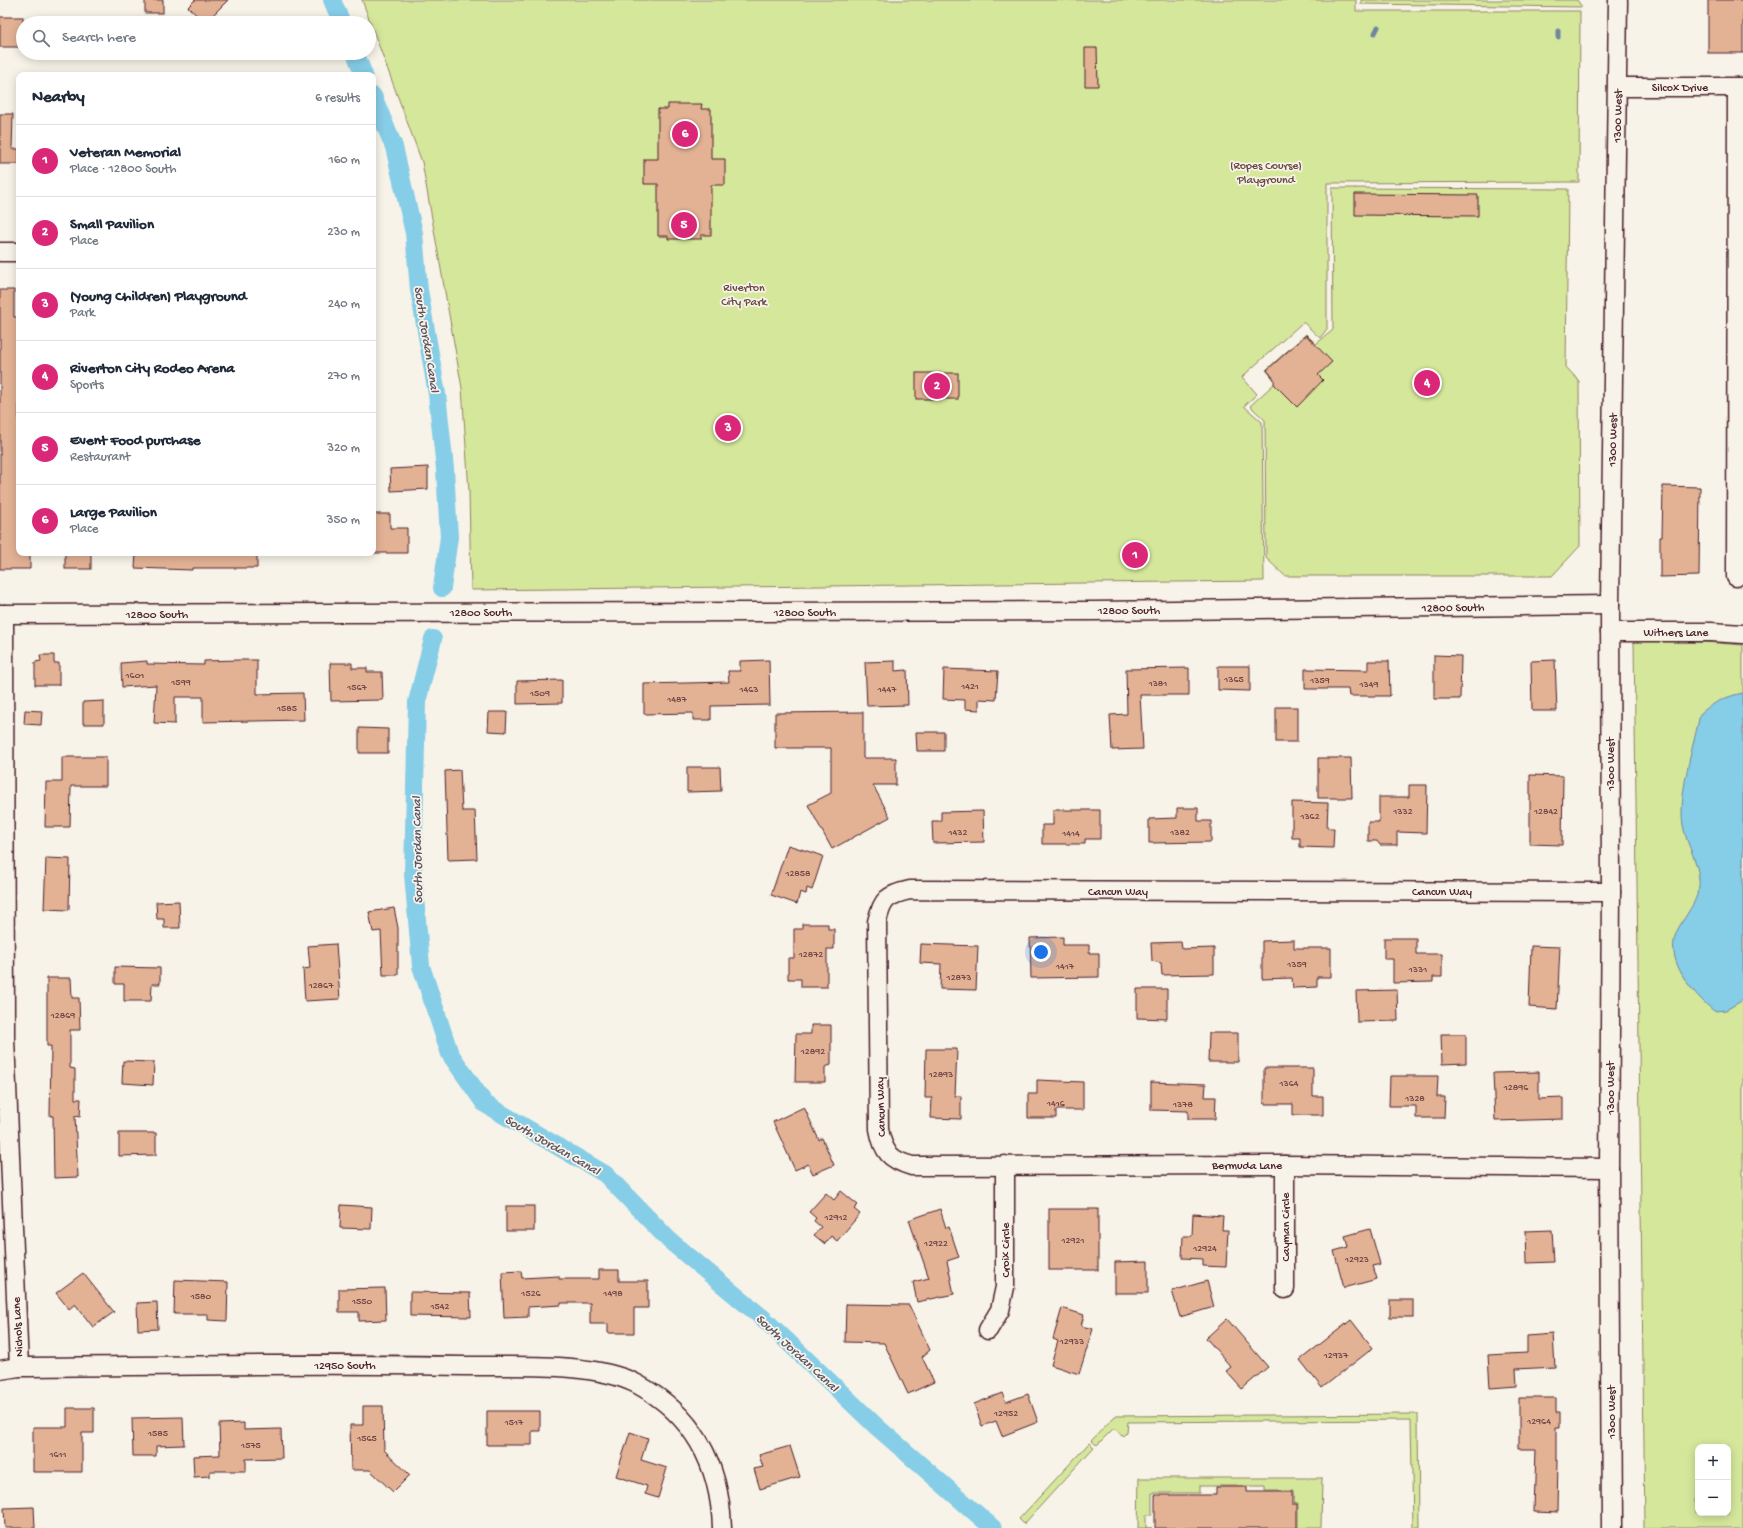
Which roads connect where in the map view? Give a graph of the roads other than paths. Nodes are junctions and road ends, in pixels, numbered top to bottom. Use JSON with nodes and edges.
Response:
{"nodes":[{"id":1,"x":1618,"y":0,"type":"edge"},
{"id":2,"x":1617,"y":87,"type":"junction"},
{"id":3,"x":1740,"y":87,"type":"edge"},
{"id":4,"x":1740,"y":191,"type":"edge"},
{"id":5,"x":0,"y":252,"type":"edge"},
{"id":6,"x":16,"y":252,"type":"edge"},
{"id":7,"x":1740,"y":354,"type":"edge"},
{"id":8,"x":1740,"y":520,"type":"edge"},
{"id":9,"x":1736,"y":577,"type":"dead end"},
{"id":10,"x":1610,"y":605,"type":"junction"},
{"id":11,"x":2,"y":614,"type":"edge"},
{"id":12,"x":1610,"y":632,"type":"junction"},
{"id":13,"x":1743,"y":634,"type":"edge"},
{"id":14,"x":1611,"y":892,"type":"junction"},
{"id":15,"x":888,"y":1155,"type":"joint"},
{"id":16,"x":1005,"y":1165,"type":"junction"},
{"id":17,"x":1285,"y":1165,"type":"junction"},
{"id":18,"x":1609,"y":1168,"type":"junction"},
{"id":19,"x":1285,"y":1289,"type":"dead end"},
{"id":20,"x":988,"y":1330,"type":"dead end"},
{"id":21,"x":19,"y":1367,"type":"junction"},
{"id":22,"x":0,"y":1370,"type":"edge"},
{"id":23,"x":722,"y":1528,"type":"edge"},
{"id":24,"x":1611,"y":1528,"type":"edge"}],
"edges":[{"from":1,"to":2,"type":"street","name":"1300 West"},
{"from":2,"to":3,"type":"street","name":"Silcox Drive"},
{"from":2,"to":10,"type":"street","name":"1300 West"},
{"from":3,"to":4,"type":"street"},
{"from":4,"to":7,"type":"street"},
{"from":5,"to":6,"type":"street"},
{"from":7,"to":8,"type":"street"},
{"from":8,"to":9,"type":"street"},
{"from":10,"to":11,"type":"street","name":"12800 South"},
{"from":10,"to":12,"type":"street","name":"1300 West"},
{"from":11,"to":21,"type":"street","name":"Nichols Lane"},
{"from":12,"to":13,"type":"street","name":"Withers Lane"},
{"from":12,"to":14,"type":"street","name":"1300 West"},
{"from":14,"to":15,"type":"street","name":"Cancun Way"},
{"from":14,"to":18,"type":"street","name":"1300 West"},
{"from":15,"to":16,"type":"street","name":"Bermuda Lane"},
{"from":16,"to":17,"type":"street","name":"Bermuda Lane"},
{"from":16,"to":20,"type":"street","name":"Croix Circle"},
{"from":17,"to":18,"type":"street","name":"Bermuda Lane"},
{"from":17,"to":19,"type":"street","name":"Cayman Circle"},
{"from":18,"to":24,"type":"street","name":"1300 West"},
{"from":21,"to":22,"type":"street","name":"12950 South"},
{"from":21,"to":23,"type":"street","name":"12950 South"}]}
